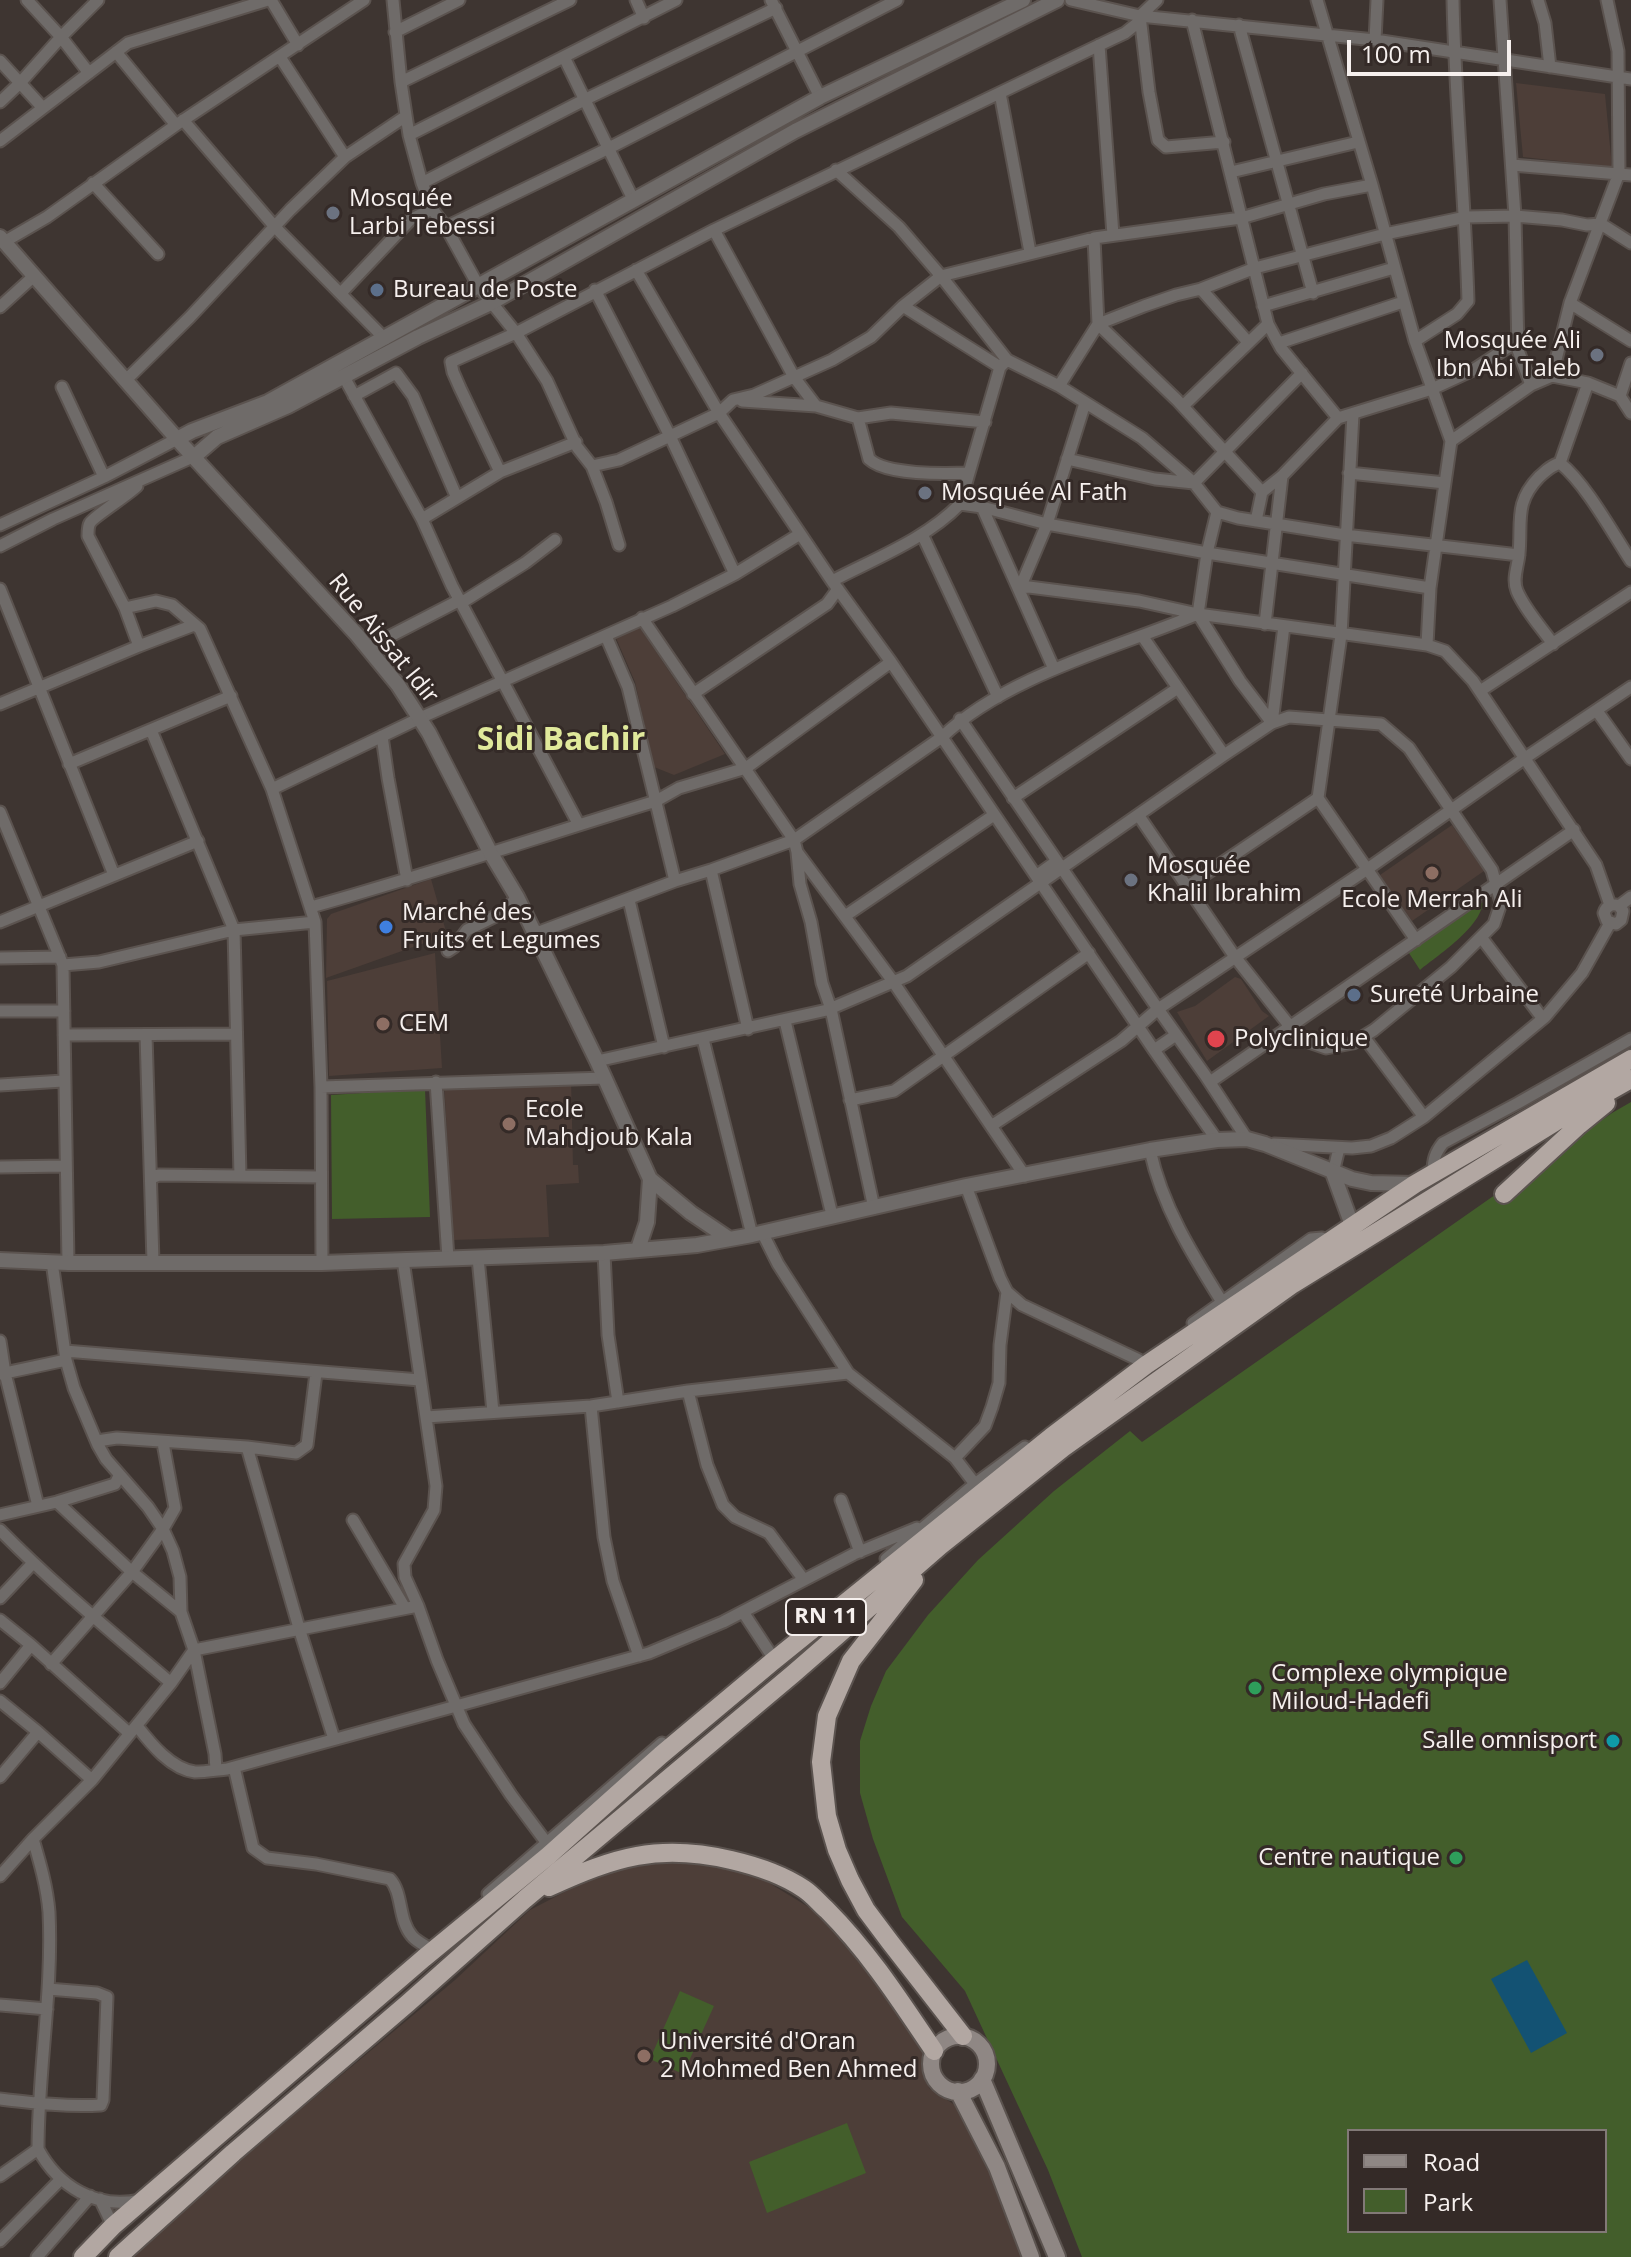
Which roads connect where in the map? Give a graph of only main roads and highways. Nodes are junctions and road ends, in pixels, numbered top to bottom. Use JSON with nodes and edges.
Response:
{"nodes":[{"id":1,"x":1631,"y":1059,"type":"edge"},
{"id":2,"x":1631,"y":1079,"type":"edge"},
{"id":3,"x":1631,"y":1086,"type":"edge"},
{"id":4,"x":1504,"y":1194,"type":"dead end"},
{"id":5,"x":940,"y":1546,"type":"junction"},
{"id":6,"x":525,"y":1899,"type":"junction"},
{"id":7,"x":963,"y":2036,"type":"junction"},
{"id":8,"x":934,"y":2051,"type":"junction"},
{"id":9,"x":982,"y":2079,"type":"junction"},
{"id":10,"x":958,"y":2091,"type":"junction"},
{"id":11,"x":83,"y":2257,"type":"edge"},
{"id":12,"x":118,"y":2257,"type":"edge"},
{"id":13,"x":1031,"y":2257,"type":"edge"},
{"id":14,"x":1057,"y":2257,"type":"edge"}],
"edges":[{"from":1,"to":11,"type":"highway","number":"RN 11"},
{"from":2,"to":5,"type":"highway","number":"RN 11"},
{"from":3,"to":4,"type":"highway"},
{"from":5,"to":6,"type":"highway","number":"RN 11"},
{"from":5,"to":7,"type":"highway"},
{"from":6,"to":8,"type":"highway"},
{"from":6,"to":12,"type":"highway","number":"RN 11"},
{"from":7,"to":8,"type":"main road"},
{"from":7,"to":9,"type":"main road"},
{"from":8,"to":10,"type":"main road"},
{"from":9,"to":10,"type":"main road"},
{"from":9,"to":14,"type":"main road"},
{"from":10,"to":13,"type":"main road"}]}
